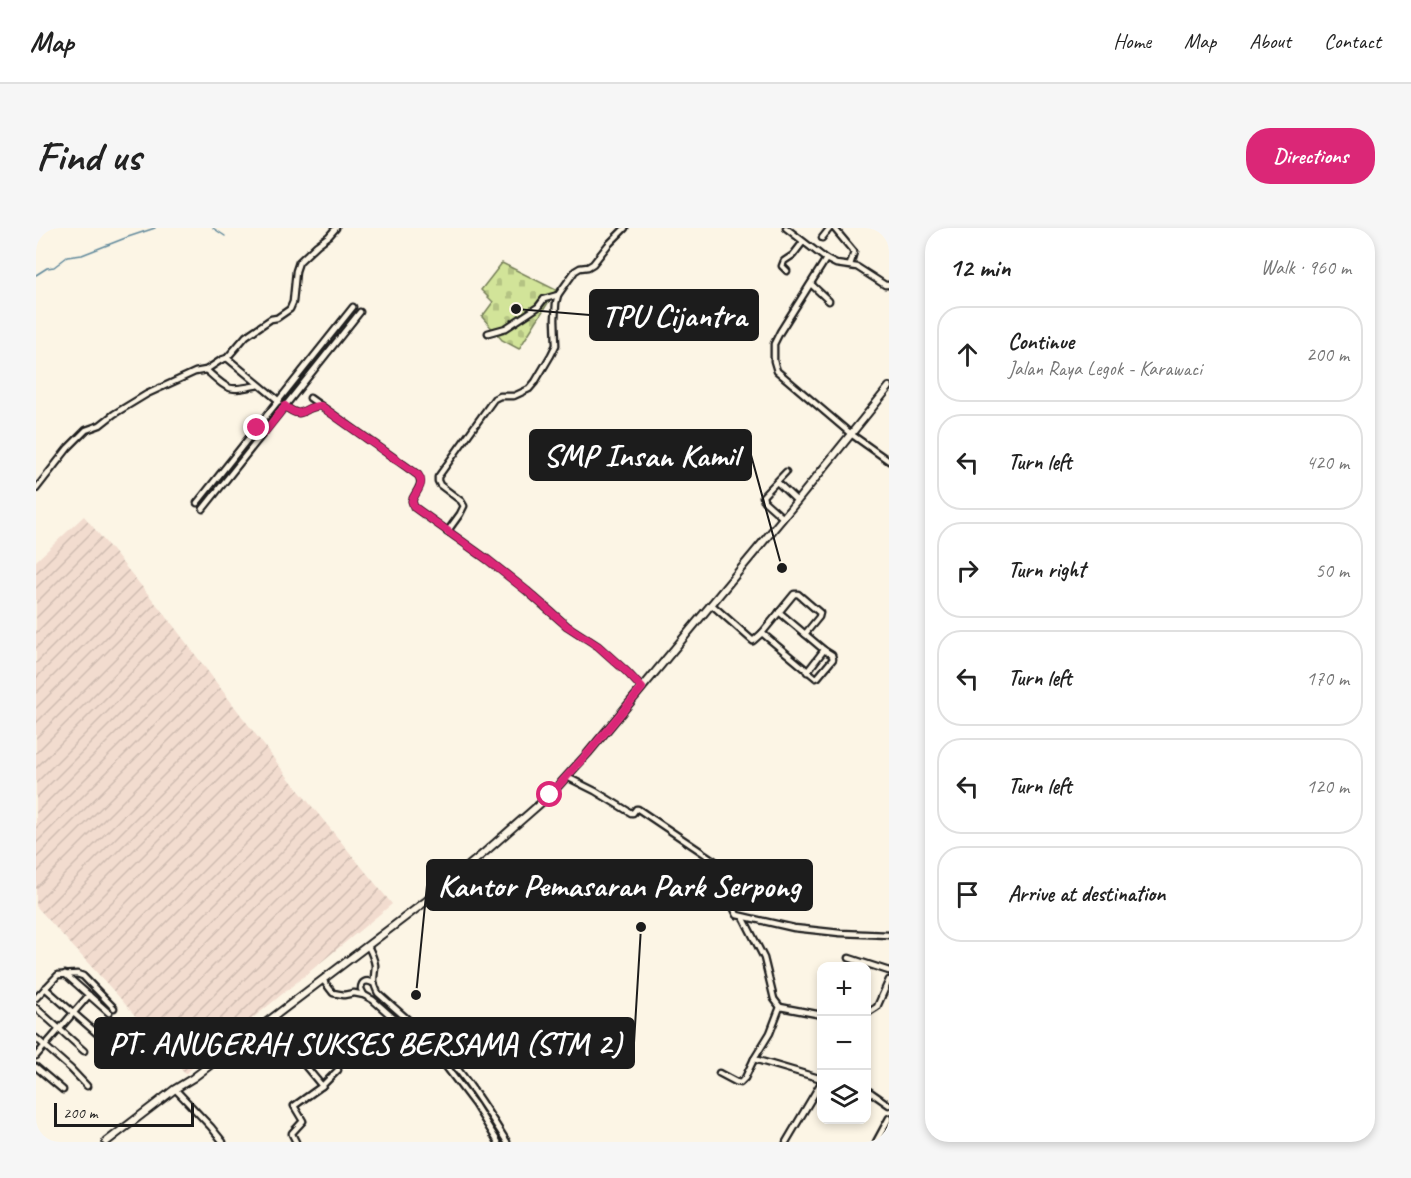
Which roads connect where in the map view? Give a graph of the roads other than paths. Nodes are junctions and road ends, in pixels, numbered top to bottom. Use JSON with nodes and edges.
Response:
{"nodes":[{"id":1,"x":336,"y":228,"type":"edge"},
{"id":2,"x":625,"y":228,"type":"edge"},
{"id":3,"x":786,"y":228,"type":"edge"},
{"id":4,"x":832,"y":228,"type":"edge"},
{"id":5,"x":793,"y":230,"type":"edge"},
{"id":6,"x":822,"y":238,"type":"dead end"},
{"id":7,"x":803,"y":242,"type":"junction"},
{"id":8,"x":826,"y":259,"type":"junction"},
{"id":9,"x":850,"y":265,"type":"junction"},
{"id":10,"x":787,"y":271,"type":"dead end"},
{"id":11,"x":812,"y":284,"type":"junction"},
{"id":12,"x":889,"y":285,"type":"edge"},
{"id":13,"x":558,"y":295,"type":"junction"},
{"id":14,"x":829,"y":301,"type":"dead end"},
{"id":15,"x":354,"y":307,"type":"dead end"},
{"id":16,"x":360,"y":312,"type":"dead end"},
{"id":17,"x":488,"y":333,"type":"dead end"},
{"id":18,"x":228,"y":358,"type":"junction"},
{"id":19,"x":313,"y":358,"type":"junction"},
{"id":20,"x":320,"y":363,"type":"junction"},
{"id":21,"x":206,"y":370,"type":"junction"},
{"id":22,"x":260,"y":385,"type":"junction"},
{"id":23,"x":889,"y":387,"type":"edge"},
{"id":24,"x":310,"y":398,"type":"dead end"},
{"id":25,"x":279,"y":401,"type":"junction"},
{"id":26,"x":285,"y":406,"type":"junction"},
{"id":27,"x":321,"y":406,"type":"junction"},
{"id":28,"x":257,"y":428,"type":"junction"},
{"id":29,"x":264,"y":433,"type":"junction"},
{"id":30,"x":851,"y":434,"type":"junction"},
{"id":31,"x":889,"y":461,"type":"edge"},
{"id":32,"x":786,"y":472,"type":"dead end"},
{"id":33,"x":777,"y":482,"type":"junction"},
{"id":34,"x":36,"y":489,"type":"edge"},
{"id":35,"x":797,"y":501,"type":"junction"},
{"id":36,"x":197,"y":503,"type":"dead end"},
{"id":37,"x":203,"y":509,"type":"dead end"},
{"id":38,"x":782,"y":517,"type":"junction"},
{"id":39,"x":447,"y":532,"type":"junction"},
{"id":40,"x":711,"y":604,"type":"junction"},
{"id":41,"x":779,"y":612,"type":"junction"},
{"id":42,"x":762,"y":633,"type":"junction"},
{"id":43,"x":805,"y":634,"type":"junction"},
{"id":44,"x":824,"y":650,"type":"junction"},
{"id":45,"x":807,"y":672,"type":"junction"},
{"id":46,"x":642,"y":688,"type":"junction"},
{"id":47,"x":567,"y":777,"type":"junction"},
{"id":48,"x":743,"y":917,"type":"junction"},
{"id":49,"x":889,"y":935,"type":"edge"},
{"id":50,"x":368,"y":946,"type":"junction"},
{"id":51,"x":849,"y":958,"type":"dead end"},
{"id":52,"x":889,"y":970,"type":"edge"},
{"id":53,"x":65,"y":974,"type":"junction"},
{"id":54,"x":323,"y":980,"type":"junction"},
{"id":55,"x":889,"y":980,"type":"edge"},
{"id":56,"x":373,"y":982,"type":"junction"},
{"id":57,"x":45,"y":988,"type":"junction"},
{"id":58,"x":364,"y":994,"type":"junction"},
{"id":59,"x":89,"y":996,"type":"junction"},
{"id":60,"x":36,"y":998,"type":"edge"},
{"id":61,"x":780,"y":1007,"type":"junction"},
{"id":62,"x":36,"y":1008,"type":"edge"},
{"id":63,"x":114,"y":1008,"type":"dead end"},
{"id":64,"x":394,"y":1008,"type":"junction"},
{"id":65,"x":871,"y":1011,"type":"edge"},
{"id":66,"x":109,"y":1012,"type":"dead end"},
{"id":67,"x":74,"y":1013,"type":"junction"},
{"id":68,"x":389,"y":1013,"type":"junction"},
{"id":69,"x":817,"y":1014,"type":"edge"},
{"id":70,"x":268,"y":1021,"type":"junction"},
{"id":71,"x":60,"y":1029,"type":"junction"},
{"id":72,"x":101,"y":1037,"type":"dead end"},
{"id":73,"x":36,"y":1038,"type":"edge"},
{"id":74,"x":45,"y":1046,"type":"junction"},
{"id":75,"x":84,"y":1051,"type":"dead end"},
{"id":76,"x":36,"y":1056,"type":"edge"},
{"id":77,"x":446,"y":1056,"type":"junction"},
{"id":78,"x":754,"y":1059,"type":"junction"},
{"id":79,"x":441,"y":1062,"type":"junction"},
{"id":80,"x":452,"y":1062,"type":"junction"},
{"id":81,"x":36,"y":1067,"type":"edge"},
{"id":82,"x":447,"y":1068,"type":"junction"},
{"id":83,"x":339,"y":1070,"type":"dead end"},
{"id":84,"x":719,"y":1073,"type":"dead end"},
{"id":85,"x":817,"y":1078,"type":"edge"},
{"id":86,"x":87,"y":1086,"type":"dead end"},
{"id":87,"x":322,"y":1086,"type":"junction"},
{"id":88,"x":175,"y":1089,"type":"junction"},
{"id":89,"x":817,"y":1089,"type":"edge"},
{"id":90,"x":63,"y":1090,"type":"dead end"},
{"id":91,"x":871,"y":1092,"type":"edge"},
{"id":92,"x":889,"y":1095,"type":"edge"},
{"id":93,"x":887,"y":1103,"type":"edge"},
{"id":94,"x":889,"y":1118,"type":"edge"},
{"id":95,"x":788,"y":1141,"type":"edge"},
{"id":96,"x":106,"y":1142,"type":"edge"},
{"id":97,"x":223,"y":1142,"type":"edge"},
{"id":98,"x":296,"y":1142,"type":"edge"},
{"id":99,"x":498,"y":1142,"type":"edge"},
{"id":100,"x":507,"y":1142,"type":"edge"},
{"id":101,"x":876,"y":1142,"type":"edge"}],
"edges":[{"from":1,"to":18,"type":"street"},
{"from":2,"to":13,"type":"street"},
{"from":3,"to":5,"type":"street"},
{"from":4,"to":6,"type":"street"},
{"from":4,"to":9,"type":"street"},
{"from":5,"to":7,"type":"street"},
{"from":7,"to":8,"type":"street"},
{"from":7,"to":10,"type":"street"},
{"from":8,"to":9,"type":"street"},
{"from":8,"to":11,"type":"street"},
{"from":9,"to":12,"type":"street"},
{"from":11,"to":14,"type":"street"},
{"from":11,"to":30,"type":"street"},
{"from":13,"to":17,"type":"street"},
{"from":13,"to":39,"type":"street"},
{"from":15,"to":19,"type":"street"},
{"from":16,"to":20,"type":"street"},
{"from":18,"to":21,"type":"street"},
{"from":18,"to":22,"type":"street"},
{"from":19,"to":20,"type":"street"},
{"from":19,"to":25,"type":"street"},
{"from":20,"to":26,"type":"street"},
{"from":21,"to":22,"type":"street"},
{"from":21,"to":34,"type":"street"},
{"from":22,"to":25,"type":"street"},
{"from":23,"to":30,"type":"main road"},
{"from":24,"to":27,"type":"street"},
{"from":25,"to":28,"type":"street"},
{"from":26,"to":27,"type":"street"},
{"from":26,"to":29,"type":"street"},
{"from":27,"to":39,"type":"street"},
{"from":28,"to":29,"type":"street"},
{"from":28,"to":36,"type":"street"},
{"from":29,"to":37,"type":"street"},
{"from":30,"to":31,"type":"street"},
{"from":30,"to":35,"type":"main road"},
{"from":32,"to":33,"type":"street"},
{"from":33,"to":35,"type":"street"},
{"from":33,"to":38,"type":"street"},
{"from":35,"to":38,"type":"main road"},
{"from":38,"to":40,"type":"main road"},
{"from":39,"to":46,"type":"street"},
{"from":40,"to":42,"type":"street"},
{"from":40,"to":46,"type":"main road"},
{"from":41,"to":42,"type":"street"},
{"from":41,"to":43,"type":"street"},
{"from":41,"to":43,"type":"street"},
{"from":42,"to":45,"type":"street"},
{"from":43,"to":44,"type":"street"},
{"from":44,"to":45,"type":"street"},
{"from":44,"to":45,"type":"street"},
{"from":46,"to":47,"type":"main road"},
{"from":47,"to":48,"type":"street"},
{"from":47,"to":50,"type":"main road"},
{"from":48,"to":49,"type":"street"},
{"from":48,"to":61,"type":"street"},
{"from":50,"to":54,"type":"main road"},
{"from":50,"to":56,"type":"street"},
{"from":51,"to":52,"type":"street"},
{"from":53,"to":57,"type":"street"},
{"from":53,"to":59,"type":"street"},
{"from":53,"to":63,"type":"street"},
{"from":54,"to":58,"type":"street"},
{"from":54,"to":70,"type":"main road"},
{"from":55,"to":65,"type":"street"},
{"from":56,"to":58,"type":"street"},
{"from":56,"to":64,"type":"street"},
{"from":57,"to":60,"type":"street"},
{"from":57,"to":67,"type":"street"},
{"from":58,"to":68,"type":"street"},
{"from":59,"to":66,"type":"street"},
{"from":59,"to":67,"type":"street"},
{"from":61,"to":69,"type":"street"},
{"from":61,"to":78,"type":"street"},
{"from":62,"to":71,"type":"street"},
{"from":64,"to":68,"type":"street"},
{"from":64,"to":77,"type":"street"},
{"from":67,"to":71,"type":"street"},
{"from":67,"to":72,"type":"street"},
{"from":68,"to":79,"type":"street"},
{"from":70,"to":87,"type":"street"},
{"from":70,"to":88,"type":"main road"},
{"from":71,"to":74,"type":"street"},
{"from":71,"to":75,"type":"street"},
{"from":73,"to":74,"type":"street"},
{"from":74,"to":76,"type":"street"},
{"from":74,"to":86,"type":"street"},
{"from":77,"to":79,"type":"street"},
{"from":77,"to":80,"type":"street"},
{"from":78,"to":84,"type":"street"},
{"from":78,"to":85,"type":"street"},
{"from":79,"to":82,"type":"street"},
{"from":80,"to":82,"type":"street"},
{"from":80,"to":100,"type":"street"},
{"from":81,"to":90,"type":"street"},
{"from":82,"to":99,"type":"street"},
{"from":83,"to":87,"type":"street"},
{"from":87,"to":98,"type":"street"},
{"from":88,"to":96,"type":"main road"},
{"from":88,"to":97,"type":"street"},
{"from":89,"to":95,"type":"street"},
{"from":91,"to":93,"type":"street"},
{"from":92,"to":93,"type":"street"},
{"from":94,"to":101,"type":"street"}]}
